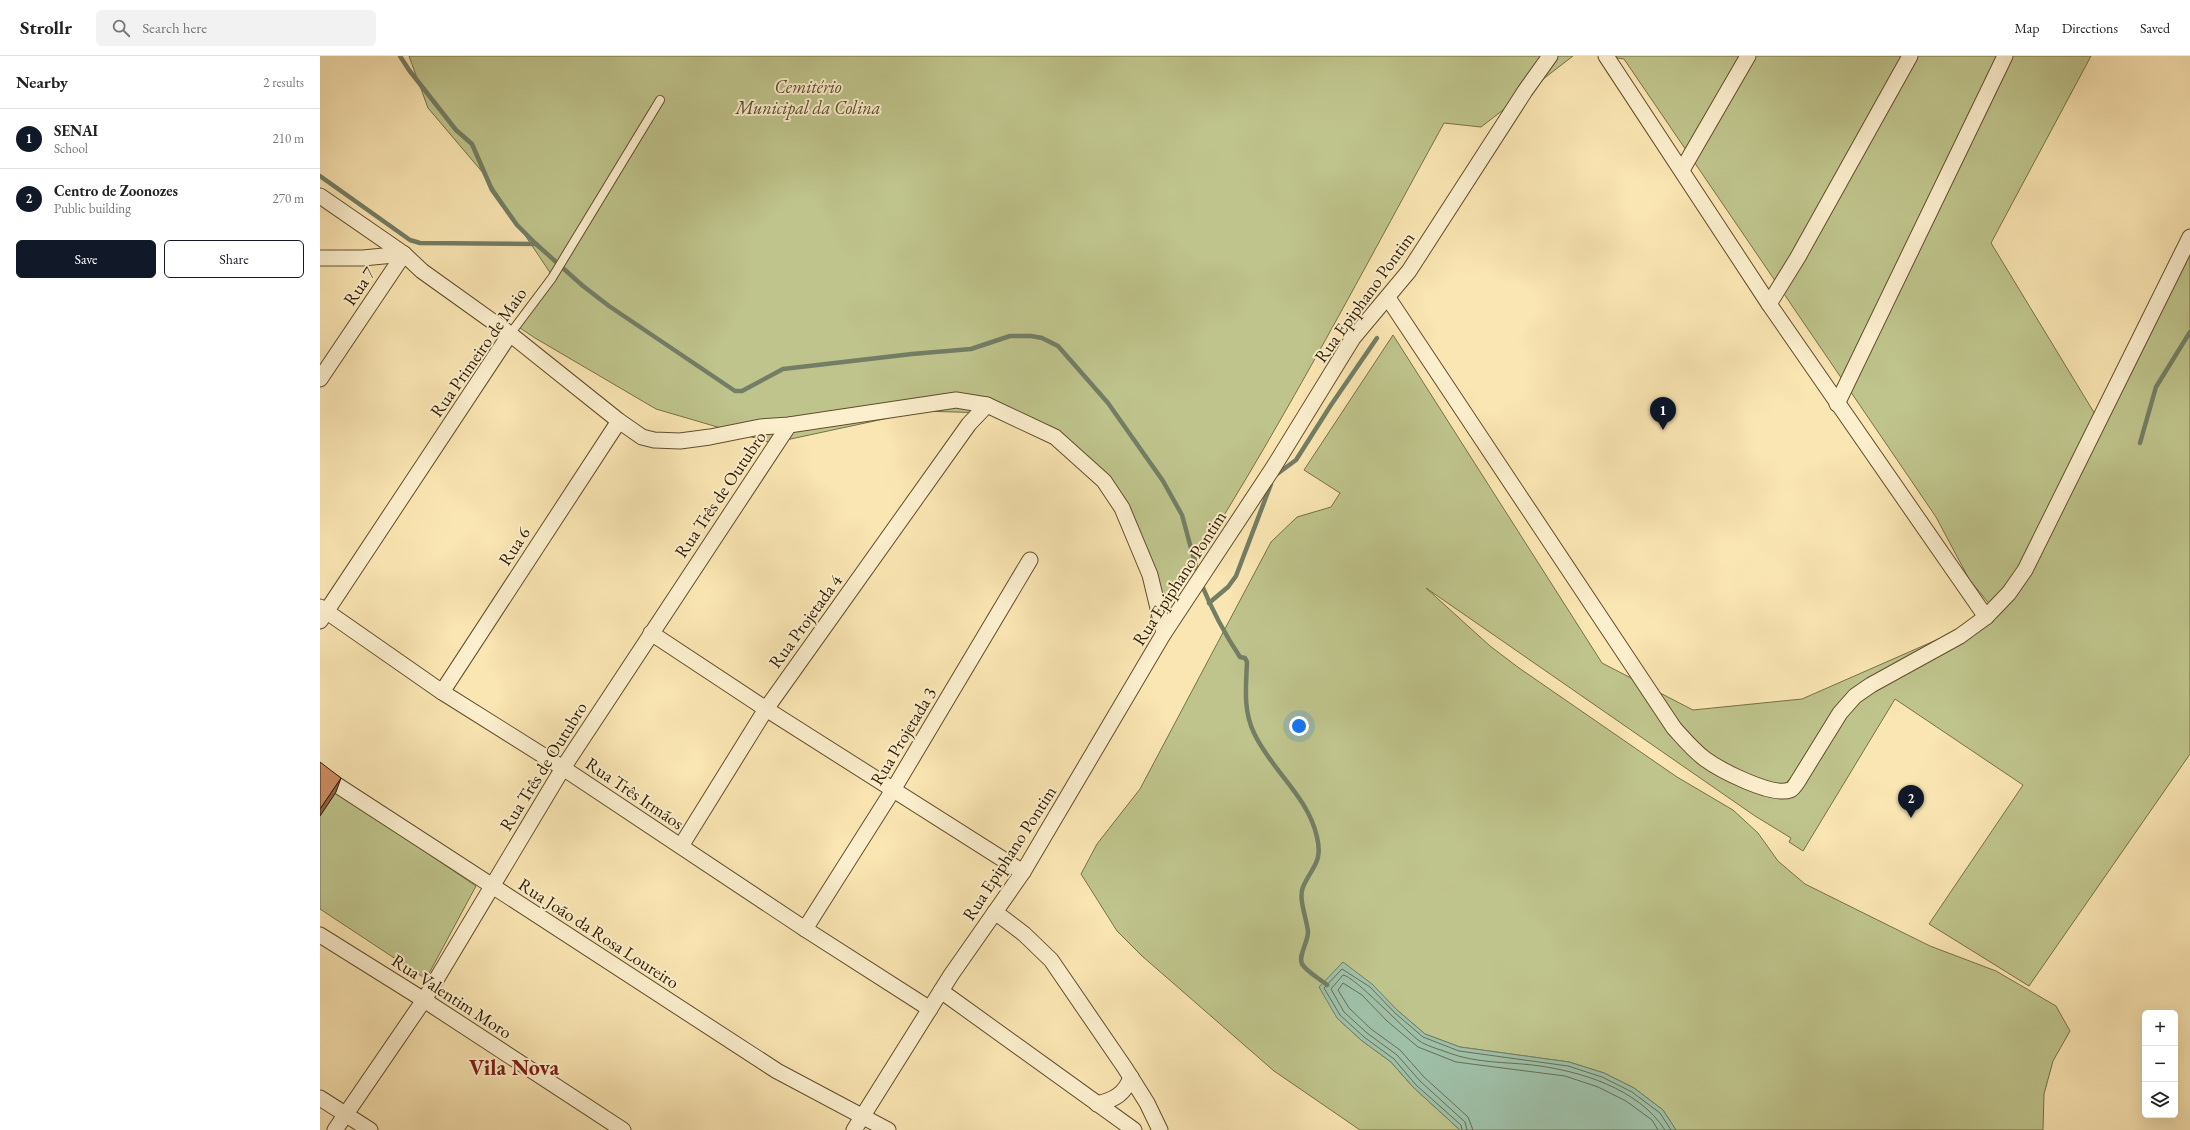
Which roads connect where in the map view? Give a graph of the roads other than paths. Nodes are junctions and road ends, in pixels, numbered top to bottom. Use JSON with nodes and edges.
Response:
{"nodes":[{"id":1,"x":1550,"y":56,"type":"edge"},
{"id":2,"x":1606,"y":56,"type":"edge"},
{"id":3,"x":1748,"y":56,"type":"edge"},
{"id":4,"x":1910,"y":56,"type":"edge"},
{"id":5,"x":2006,"y":56,"type":"edge"},
{"id":6,"x":660,"y":100,"type":"dead end"},
{"id":7,"x":1682,"y":170,"type":"junction"},
{"id":8,"x":320,"y":196,"type":"edge"},
{"id":9,"x":2190,"y":237,"type":"edge"},
{"id":10,"x":404,"y":254,"type":"junction"},
{"id":11,"x":320,"y":258,"type":"edge"},
{"id":12,"x":1388,"y":298,"type":"junction"},
{"id":13,"x":1769,"y":304,"type":"junction"},
{"id":14,"x":510,"y":334,"type":"junction"},
{"id":15,"x":320,"y":379,"type":"edge"},
{"id":16,"x":1837,"y":404,"type":"junction"},
{"id":17,"x":987,"y":405,"type":"junction"},
{"id":18,"x":619,"y":421,"type":"junction"},
{"id":19,"x":789,"y":425,"type":"junction"},
{"id":20,"x":1030,"y":560,"type":"dead end"},
{"id":21,"x":322,"y":613,"type":"edge"},
{"id":22,"x":1986,"y":617,"type":"junction"},
{"id":23,"x":651,"y":633,"type":"junction"},
{"id":24,"x":1164,"y":633,"type":"junction"},
{"id":25,"x":442,"y":692,"type":"junction"},
{"id":26,"x":766,"y":709,"type":"junction"},
{"id":27,"x":563,"y":768,"type":"junction"},
{"id":28,"x":320,"y":774,"type":"edge"},
{"id":29,"x":893,"y":790,"type":"junction"},
{"id":30,"x":681,"y":846,"type":"junction"},
{"id":31,"x":1023,"y":872,"type":"junction"},
{"id":32,"x":492,"y":886,"type":"junction"},
{"id":33,"x":995,"y":912,"type":"junction"},
{"id":34,"x":805,"y":929,"type":"junction"},
{"id":35,"x":320,"y":935,"type":"edge"},
{"id":36,"x":941,"y":991,"type":"junction"},
{"id":37,"x":424,"y":1000,"type":"junction"},
{"id":38,"x":930,"y":1009,"type":"junction"},
{"id":39,"x":1131,"y":1077,"type":"junction"},
{"id":40,"x":320,"y":1098,"type":"edge"},
{"id":41,"x":1097,"y":1104,"type":"junction"},
{"id":42,"x":346,"y":1114,"type":"junction"},
{"id":43,"x":862,"y":1117,"type":"junction"},
{"id":44,"x":335,"y":1130,"type":"edge"},
{"id":45,"x":370,"y":1130,"type":"edge"},
{"id":46,"x":623,"y":1130,"type":"edge"},
{"id":47,"x":854,"y":1130,"type":"edge"},
{"id":48,"x":888,"y":1130,"type":"edge"},
{"id":49,"x":1134,"y":1130,"type":"edge"},
{"id":50,"x":1160,"y":1130,"type":"edge"}],
"edges":[{"from":1,"to":12,"type":"street","name":"Rua Epiphano Pontim"},
{"from":2,"to":7,"type":"street"},
{"from":3,"to":7,"type":"street"},
{"from":4,"to":13,"type":"street"},
{"from":5,"to":16,"type":"street"},
{"from":6,"to":14,"type":"lane","name":"Rua Primeiro de Maio"},
{"from":7,"to":13,"type":"street"},
{"from":8,"to":10,"type":"street"},
{"from":9,"to":22,"type":"street"},
{"from":10,"to":11,"type":"street"},
{"from":10,"to":14,"type":"street"},
{"from":10,"to":15,"type":"street","name":"Rua 7"},
{"from":12,"to":22,"type":"street"},
{"from":12,"to":24,"type":"street","name":"Rua Epiphano Pontim"},
{"from":13,"to":16,"type":"street"},
{"from":14,"to":18,"type":"street"},
{"from":14,"to":21,"type":"street","name":"Rua Primeiro de Maio"},
{"from":16,"to":22,"type":"street"},
{"from":17,"to":19,"type":"street"},
{"from":17,"to":24,"type":"street"},
{"from":17,"to":26,"type":"street","name":"Rua Projetada 4"},
{"from":18,"to":19,"type":"street"},
{"from":18,"to":25,"type":"street","name":"Rua 6"},
{"from":19,"to":23,"type":"street","name":"Rua Três de Outubro"},
{"from":20,"to":29,"type":"street","name":"Rua Projetada 3"},
{"from":21,"to":25,"type":"street","name":"Rua Três Irmãos"},
{"from":23,"to":26,"type":"street"},
{"from":23,"to":27,"type":"street","name":"Rua Três de Outubro"},
{"from":24,"to":31,"type":"street","name":"Rua Epiphano Pontim"},
{"from":25,"to":27,"type":"street","name":"Rua Três Irmãos"},
{"from":26,"to":29,"type":"street"},
{"from":26,"to":30,"type":"street","name":"Rua Projetada 4"},
{"from":27,"to":30,"type":"street","name":"Rua Três Irmãos"},
{"from":27,"to":32,"type":"street","name":"Rua Três de Outubro"},
{"from":28,"to":32,"type":"street","name":"Rua João da Rosa Loureiro"},
{"from":29,"to":31,"type":"street"},
{"from":29,"to":34,"type":"street","name":"Rua Projetada 3"},
{"from":30,"to":34,"type":"street","name":"Rua Três Irmãos"},
{"from":31,"to":33,"type":"street","name":"Rua Epiphano Pontim"},
{"from":32,"to":37,"type":"street","name":"Rua Três de Outubro"},
{"from":32,"to":43,"type":"street","name":"Rua João da Rosa Loureiro"},
{"from":33,"to":36,"type":"street","name":"Rua Epiphano Pontim"},
{"from":33,"to":39,"type":"street"},
{"from":34,"to":38,"type":"street","name":"Rua Três Irmãos"},
{"from":35,"to":37,"type":"street","name":"Rua Valentim Moro"},
{"from":36,"to":38,"type":"street","name":"Rua Epiphano Pontim"},
{"from":36,"to":41,"type":"street"},
{"from":37,"to":42,"type":"street","name":"Rua Três de Outubro"},
{"from":37,"to":46,"type":"street","name":"Rua Valentim Moro"},
{"from":38,"to":43,"type":"street","name":"Rua Epiphano Pontim"},
{"from":39,"to":41,"type":"street"},
{"from":39,"to":50,"type":"street"},
{"from":40,"to":42,"type":"street"},
{"from":41,"to":49,"type":"street"},
{"from":42,"to":44,"type":"street","name":"Rua Três de Outubro"},
{"from":42,"to":45,"type":"street"},
{"from":43,"to":47,"type":"street","name":"Rua Epiphano Pontim"},
{"from":43,"to":48,"type":"street","name":"Rua João da Rosa Loureiro"}]}
